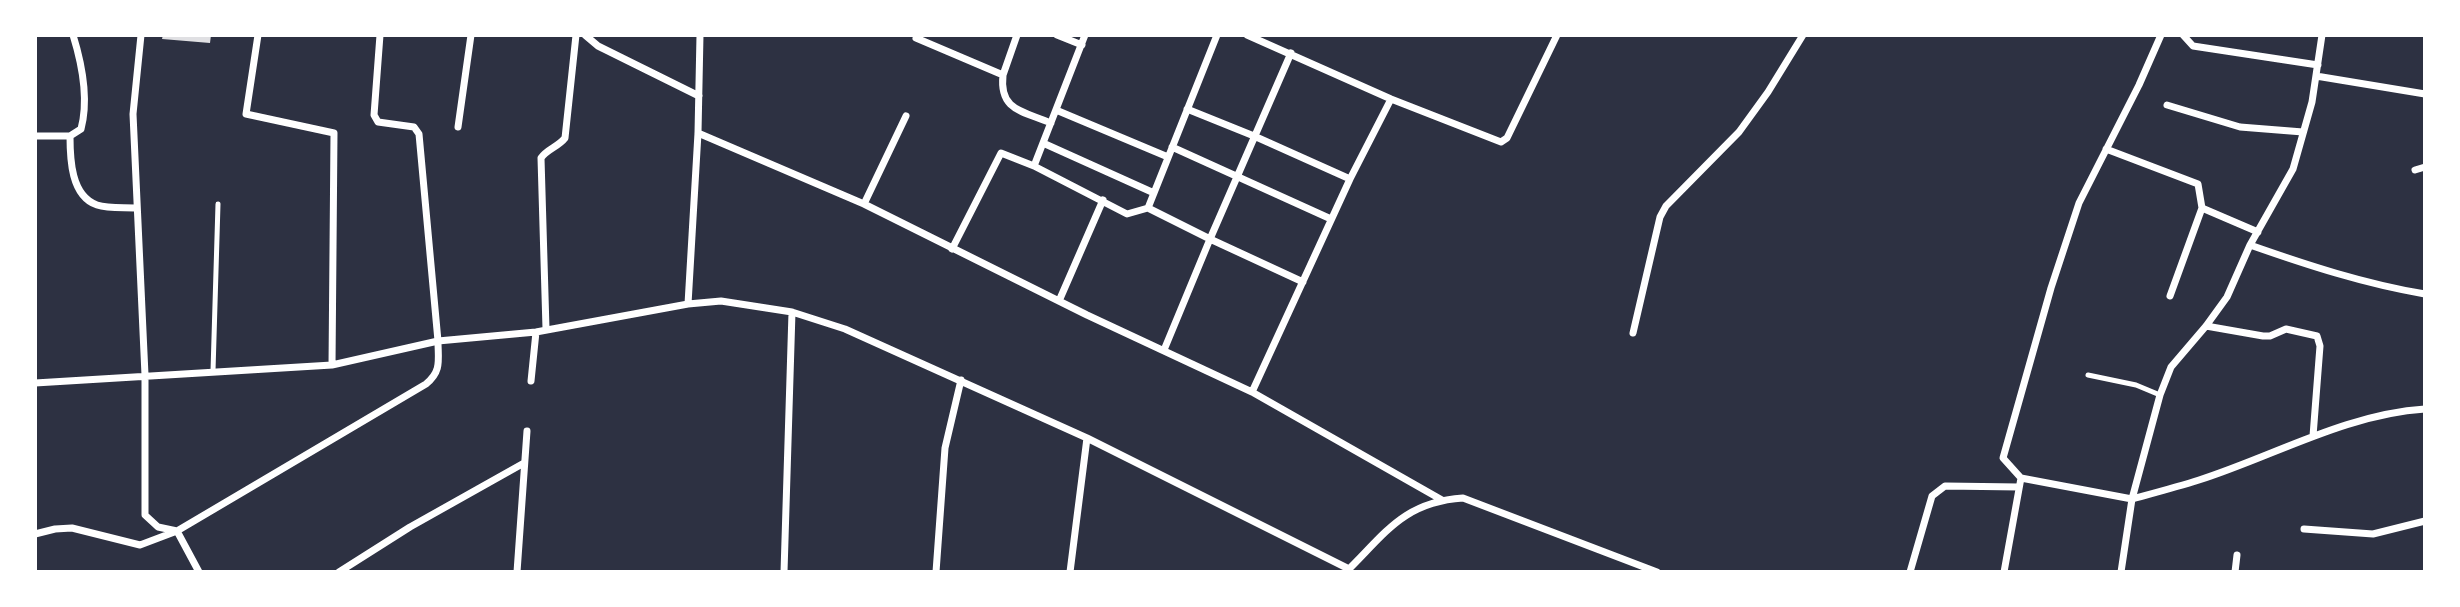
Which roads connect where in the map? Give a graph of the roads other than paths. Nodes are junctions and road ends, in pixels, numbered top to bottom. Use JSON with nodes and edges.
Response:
{"nodes":[{"id":1,"x":73,"y":35,"type":"edge"},
{"id":2,"x":141,"y":35,"type":"edge"},
{"id":3,"x":258,"y":35,"type":"edge"},
{"id":4,"x":380,"y":35,"type":"edge"},
{"id":5,"x":471,"y":35,"type":"edge"},
{"id":6,"x":576,"y":35,"type":"edge"},
{"id":7,"x":585,"y":35,"type":"edge"},
{"id":8,"x":700,"y":35,"type":"edge"},
{"id":9,"x":1017,"y":35,"type":"edge"},
{"id":10,"x":1057,"y":35,"type":"edge"},
{"id":11,"x":1086,"y":35,"type":"edge"},
{"id":12,"x":1217,"y":35,"type":"edge"},
{"id":13,"x":1247,"y":35,"type":"edge"},
{"id":14,"x":1557,"y":35,"type":"edge"},
{"id":15,"x":1803,"y":35,"type":"edge"},
{"id":16,"x":2161,"y":35,"type":"edge"},
{"id":17,"x":2183,"y":35,"type":"edge"},
{"id":18,"x":2322,"y":35,"type":"edge"},
{"id":19,"x":916,"y":38,"type":"dead end"},
{"id":20,"x":1082,"y":45,"type":"junction"},
{"id":21,"x":1291,"y":53,"type":"junction"},
{"id":22,"x":2318,"y":65,"type":"junction"},
{"id":23,"x":1003,"y":75,"type":"junction"},
{"id":24,"x":2316,"y":76,"type":"junction"},
{"id":25,"x":2425,"y":94,"type":"edge"},
{"id":26,"x":699,"y":96,"type":"junction"},
{"id":27,"x":1391,"y":99,"type":"junction"},
{"id":28,"x":2167,"y":105,"type":"dead end"},
{"id":29,"x":1187,"y":109,"type":"junction"},
{"id":30,"x":1056,"y":110,"type":"junction"},
{"id":31,"x":906,"y":116,"type":"dead end"},
{"id":32,"x":1051,"y":123,"type":"junction"},
{"id":33,"x":458,"y":127,"type":"dead end"},
{"id":34,"x":2303,"y":132,"type":"junction"},
{"id":35,"x":698,"y":133,"type":"junction"},
{"id":36,"x":35,"y":136,"type":"edge"},
{"id":37,"x":70,"y":136,"type":"junction"},
{"id":38,"x":1254,"y":136,"type":"junction"},
{"id":39,"x":1043,"y":143,"type":"junction"},
{"id":40,"x":1172,"y":148,"type":"junction"},
{"id":41,"x":2106,"y":149,"type":"junction"},
{"id":42,"x":1168,"y":157,"type":"junction"},
{"id":43,"x":1034,"y":166,"type":"junction"},
{"id":44,"x":2425,"y":167,"type":"edge"},
{"id":45,"x":2415,"y":170,"type":"dead end"},
{"id":46,"x":1237,"y":176,"type":"junction"},
{"id":47,"x":1350,"y":179,"type":"junction"},
{"id":48,"x":1154,"y":193,"type":"junction"},
{"id":49,"x":1103,"y":200,"type":"junction"},
{"id":50,"x":218,"y":204,"type":"dead end"},
{"id":51,"x":864,"y":204,"type":"junction"},
{"id":52,"x":137,"y":208,"type":"junction"},
{"id":53,"x":1148,"y":208,"type":"junction"},
{"id":54,"x":2202,"y":208,"type":"junction"},
{"id":55,"x":1331,"y":219,"type":"junction"},
{"id":56,"x":2258,"y":232,"type":"junction"},
{"id":57,"x":1210,"y":239,"type":"junction"},
{"id":58,"x":2249,"y":245,"type":"junction"},
{"id":59,"x":953,"y":249,"type":"junction"},
{"id":60,"x":1303,"y":282,"type":"junction"},
{"id":61,"x":2425,"y":294,"type":"edge"},
{"id":62,"x":2170,"y":296,"type":"dead end"},
{"id":63,"x":1059,"y":301,"type":"junction"},
{"id":64,"x":688,"y":304,"type":"junction"},
{"id":65,"x":792,"y":312,"type":"junction"},
{"id":66,"x":2206,"y":326,"type":"junction"},
{"id":67,"x":546,"y":329,"type":"junction"},
{"id":68,"x":536,"y":331,"type":"junction"},
{"id":69,"x":1633,"y":333,"type":"dead end"},
{"id":70,"x":438,"y":341,"type":"junction"},
{"id":71,"x":1164,"y":350,"type":"junction"},
{"id":72,"x":332,"y":365,"type":"junction"},
{"id":73,"x":214,"y":371,"type":"junction"},
{"id":74,"x":145,"y":374,"type":"junction"},
{"id":75,"x":2088,"y":376,"type":"dead end"},
{"id":76,"x":961,"y":380,"type":"junction"},
{"id":77,"x":531,"y":381,"type":"dead end"},
{"id":78,"x":35,"y":383,"type":"edge"},
{"id":79,"x":1252,"y":392,"type":"junction"},
{"id":80,"x":2160,"y":396,"type":"junction"},
{"id":81,"x":2425,"y":409,"type":"edge"},
{"id":82,"x":527,"y":431,"type":"dead end"},
{"id":83,"x":2313,"y":436,"type":"junction"},
{"id":84,"x":1087,"y":438,"type":"junction"},
{"id":85,"x":524,"y":463,"type":"junction"},
{"id":86,"x":2021,"y":478,"type":"junction"},
{"id":87,"x":2019,"y":487,"type":"junction"},
{"id":88,"x":2132,"y":499,"type":"junction"},
{"id":89,"x":1442,"y":500,"type":"junction"},
{"id":90,"x":2425,"y":521,"type":"edge"},
{"id":91,"x":2304,"y":529,"type":"dead end"},
{"id":92,"x":177,"y":531,"type":"junction"},
{"id":93,"x":35,"y":534,"type":"edge"},
{"id":94,"x":2237,"y":555,"type":"dead end"},
{"id":95,"x":1348,"y":571,"type":"edge"},
{"id":96,"x":199,"y":572,"type":"edge"},
{"id":97,"x":339,"y":572,"type":"edge"},
{"id":98,"x":517,"y":572,"type":"edge"},
{"id":99,"x":783,"y":572,"type":"edge"},
{"id":100,"x":936,"y":572,"type":"edge"},
{"id":101,"x":1070,"y":572,"type":"edge"},
{"id":102,"x":1657,"y":572,"type":"edge"},
{"id":103,"x":1910,"y":572,"type":"edge"},
{"id":104,"x":2004,"y":572,"type":"edge"},
{"id":105,"x":2121,"y":572,"type":"edge"},
{"id":106,"x":2235,"y":572,"type":"edge"}],
"edges":[{"from":1,"to":37,"type":"street"},
{"from":2,"to":52,"type":"street"},
{"from":3,"to":72,"type":"street"},
{"from":4,"to":70,"type":"street"},
{"from":5,"to":33,"type":"street"},
{"from":6,"to":67,"type":"street"},
{"from":7,"to":26,"type":"street"},
{"from":8,"to":26,"type":"street"},
{"from":9,"to":23,"type":"street"},
{"from":10,"to":20,"type":"street"},
{"from":11,"to":20,"type":"street"},
{"from":12,"to":29,"type":"street"},
{"from":13,"to":21,"type":"street"},
{"from":14,"to":27,"type":"street"},
{"from":15,"to":69,"type":"street"},
{"from":16,"to":41,"type":"street"},
{"from":17,"to":22,"type":"street"},
{"from":18,"to":22,"type":"street"},
{"from":19,"to":23,"type":"street"},
{"from":20,"to":30,"type":"street"},
{"from":21,"to":27,"type":"street"},
{"from":21,"to":38,"type":"street"},
{"from":22,"to":24,"type":"street"},
{"from":23,"to":32,"type":"street"},
{"from":24,"to":25,"type":"street"},
{"from":24,"to":34,"type":"street"},
{"from":26,"to":35,"type":"street"},
{"from":27,"to":47,"type":"street"},
{"from":28,"to":34,"type":"street"},
{"from":29,"to":38,"type":"street"},
{"from":29,"to":40,"type":"street"},
{"from":30,"to":32,"type":"street"},
{"from":30,"to":42,"type":"street"},
{"from":31,"to":51,"type":"street"},
{"from":32,"to":39,"type":"street"},
{"from":34,"to":56,"type":"street"},
{"from":35,"to":51,"type":"street"},
{"from":35,"to":64,"type":"street"},
{"from":36,"to":37,"type":"street"},
{"from":37,"to":52,"type":"street"},
{"from":38,"to":46,"type":"street"},
{"from":38,"to":47,"type":"street"},
{"from":39,"to":43,"type":"street"},
{"from":39,"to":48,"type":"street"},
{"from":40,"to":42,"type":"street"},
{"from":40,"to":46,"type":"street"},
{"from":41,"to":54,"type":"street"},
{"from":41,"to":86,"type":"street"},
{"from":42,"to":48,"type":"street"},
{"from":43,"to":49,"type":"street"},
{"from":43,"to":59,"type":"street"},
{"from":44,"to":45,"type":"street"},
{"from":46,"to":55,"type":"street"},
{"from":46,"to":57,"type":"street"},
{"from":47,"to":55,"type":"street"},
{"from":48,"to":53,"type":"street"},
{"from":49,"to":53,"type":"street"},
{"from":49,"to":63,"type":"street"},
{"from":50,"to":73,"type":"lane"},
{"from":51,"to":59,"type":"street"},
{"from":52,"to":74,"type":"street"},
{"from":53,"to":57,"type":"street"},
{"from":54,"to":56,"type":"street"},
{"from":54,"to":62,"type":"street"},
{"from":55,"to":60,"type":"street"},
{"from":56,"to":58,"type":"street"},
{"from":57,"to":60,"type":"street"},
{"from":57,"to":71,"type":"street"},
{"from":58,"to":61,"type":"street"},
{"from":58,"to":66,"type":"street"},
{"from":59,"to":63,"type":"street"},
{"from":60,"to":79,"type":"street"},
{"from":63,"to":71,"type":"street"},
{"from":64,"to":65,"type":"street"},
{"from":64,"to":67,"type":"street"},
{"from":65,"to":76,"type":"street"},
{"from":65,"to":99,"type":"street"},
{"from":66,"to":80,"type":"street"},
{"from":66,"to":83,"type":"street"},
{"from":67,"to":68,"type":"street"},
{"from":68,"to":70,"type":"street"},
{"from":68,"to":77,"type":"street"},
{"from":70,"to":72,"type":"street"},
{"from":70,"to":92,"type":"street"},
{"from":71,"to":79,"type":"street"},
{"from":72,"to":73,"type":"street"},
{"from":73,"to":74,"type":"street"},
{"from":74,"to":78,"type":"street"},
{"from":74,"to":92,"type":"street"},
{"from":75,"to":80,"type":"lane"},
{"from":76,"to":84,"type":"street"},
{"from":76,"to":100,"type":"street"},
{"from":79,"to":89,"type":"street"},
{"from":80,"to":88,"type":"street"},
{"from":81,"to":83,"type":"street"},
{"from":82,"to":85,"type":"street"},
{"from":83,"to":88,"type":"street"},
{"from":84,"to":95,"type":"street"},
{"from":84,"to":101,"type":"street"},
{"from":85,"to":97,"type":"street"},
{"from":85,"to":98,"type":"street"},
{"from":86,"to":87,"type":"street"},
{"from":86,"to":88,"type":"street"},
{"from":87,"to":103,"type":"street"},
{"from":87,"to":104,"type":"street"},
{"from":88,"to":105,"type":"street"},
{"from":89,"to":95,"type":"street"},
{"from":89,"to":102,"type":"street"},
{"from":90,"to":91,"type":"street"},
{"from":92,"to":93,"type":"street"},
{"from":92,"to":96,"type":"street"},
{"from":94,"to":106,"type":"street"}]}
